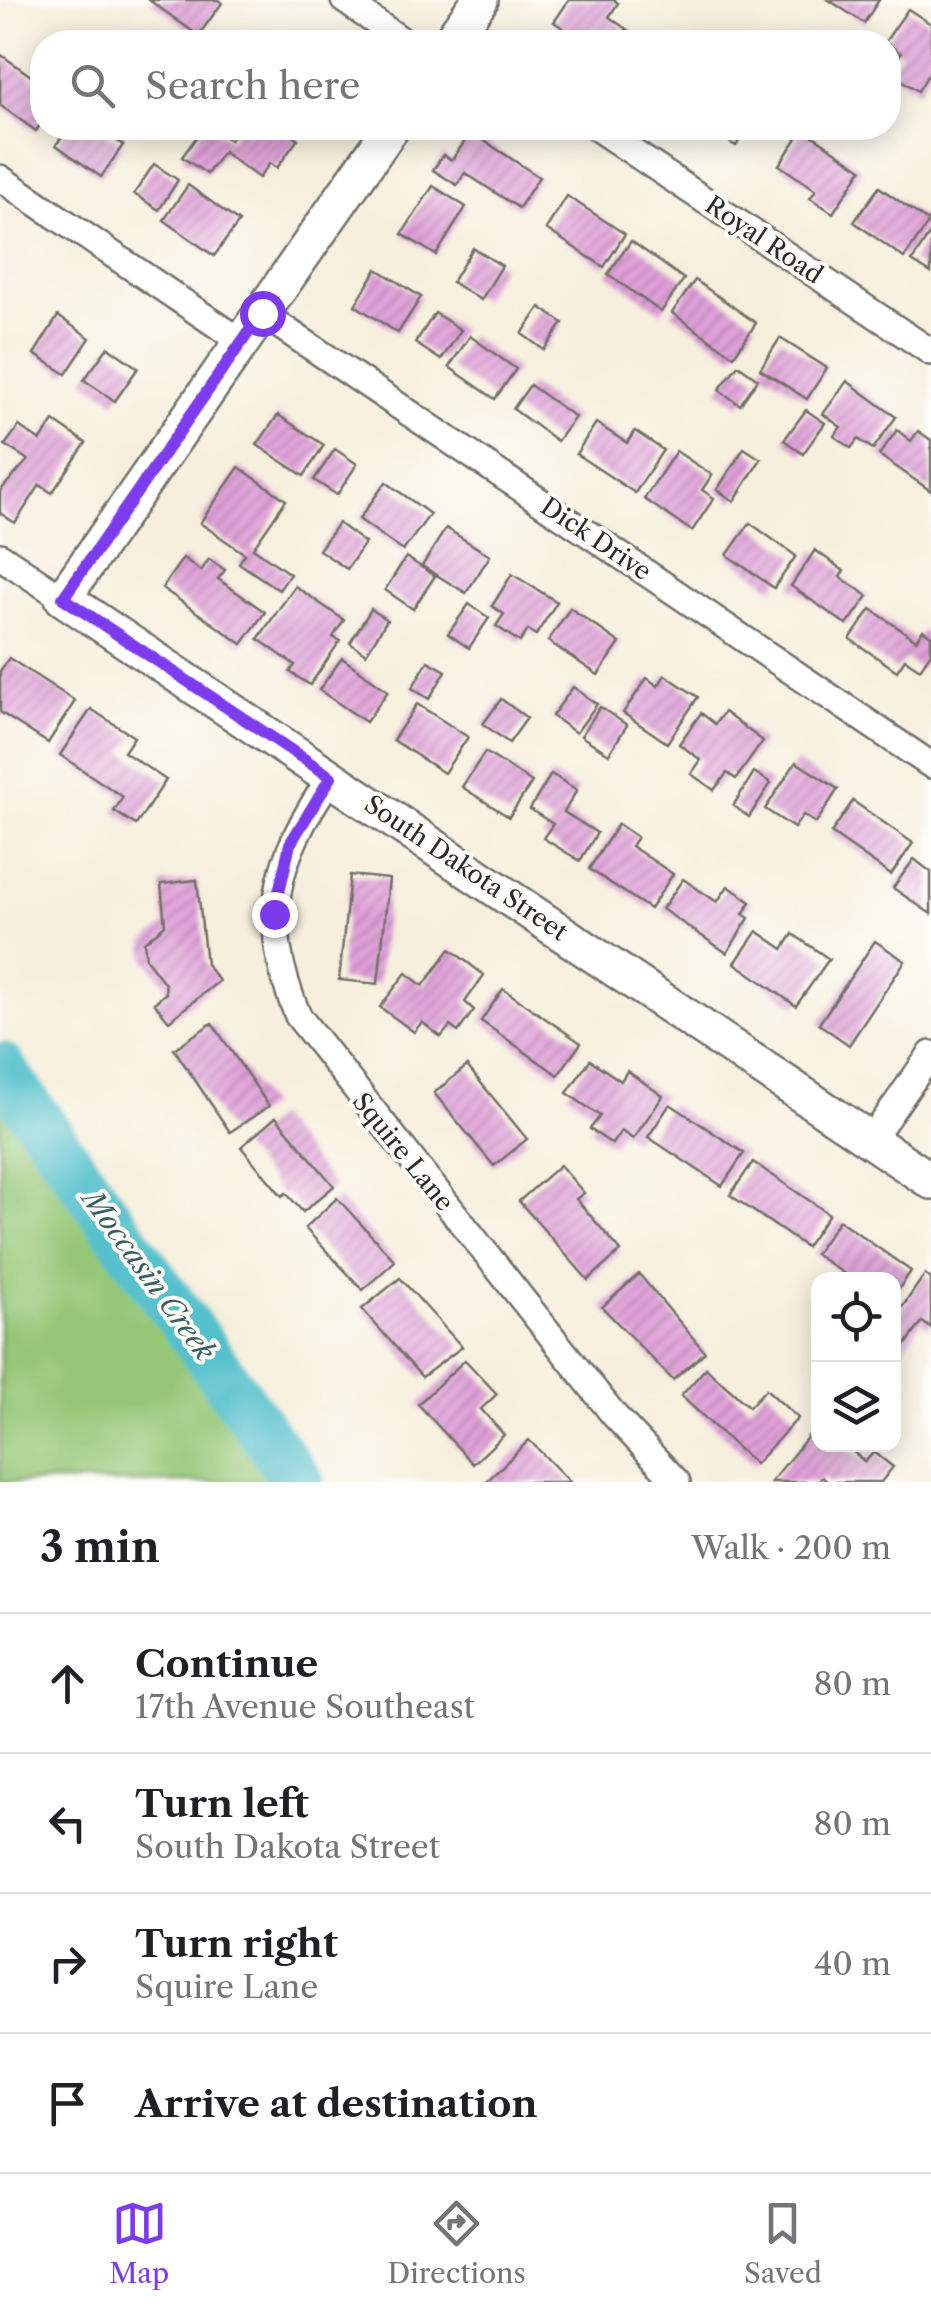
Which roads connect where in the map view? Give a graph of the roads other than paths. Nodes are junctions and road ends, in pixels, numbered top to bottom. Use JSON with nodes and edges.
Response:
{"nodes":[{"id":1,"x":344,"y":0,"type":"edge"},
{"id":2,"x":480,"y":0,"type":"edge"},
{"id":3,"x":387,"y":30,"type":"edge"},
{"id":4,"x":464,"y":30,"type":"edge"},
{"id":5,"x":383,"y":140,"type":"edge"},
{"id":6,"x":615,"y":140,"type":"edge"},
{"id":7,"x":0,"y":178,"type":"edge"},
{"id":8,"x":252,"y":328,"type":"junction"},
{"id":9,"x":931,"y":352,"type":"edge"},
{"id":10,"x":0,"y":556,"type":"edge"},
{"id":11,"x":63,"y":598,"type":"junction"},
{"id":12,"x":931,"y":766,"type":"edge"},
{"id":13,"x":331,"y":777,"type":"junction"},
{"id":14,"x":931,"y":1054,"type":"edge"},
{"id":15,"x":871,"y":1140,"type":"junction"},
{"id":16,"x":931,"y":1181,"type":"edge"},
{"id":17,"x":677,"y":1482,"type":"edge"}],
"edges":[{"from":1,"to":3,"type":"street"},
{"from":2,"to":4,"type":"street"},
{"from":5,"to":8,"type":"street"},
{"from":6,"to":9,"type":"street","name":"Royal Road"},
{"from":7,"to":8,"type":"street","name":"Dick Drive"},
{"from":8,"to":11,"type":"street"},
{"from":8,"to":12,"type":"street","name":"Dick Drive"},
{"from":10,"to":11,"type":"street","name":"South Dakota Street"},
{"from":11,"to":13,"type":"street","name":"South Dakota Street"},
{"from":13,"to":15,"type":"street","name":"South Dakota Street"},
{"from":13,"to":17,"type":"street","name":"Squire Lane"},
{"from":14,"to":15,"type":"street"},
{"from":15,"to":16,"type":"street","name":"South Dakota Street"}]}
